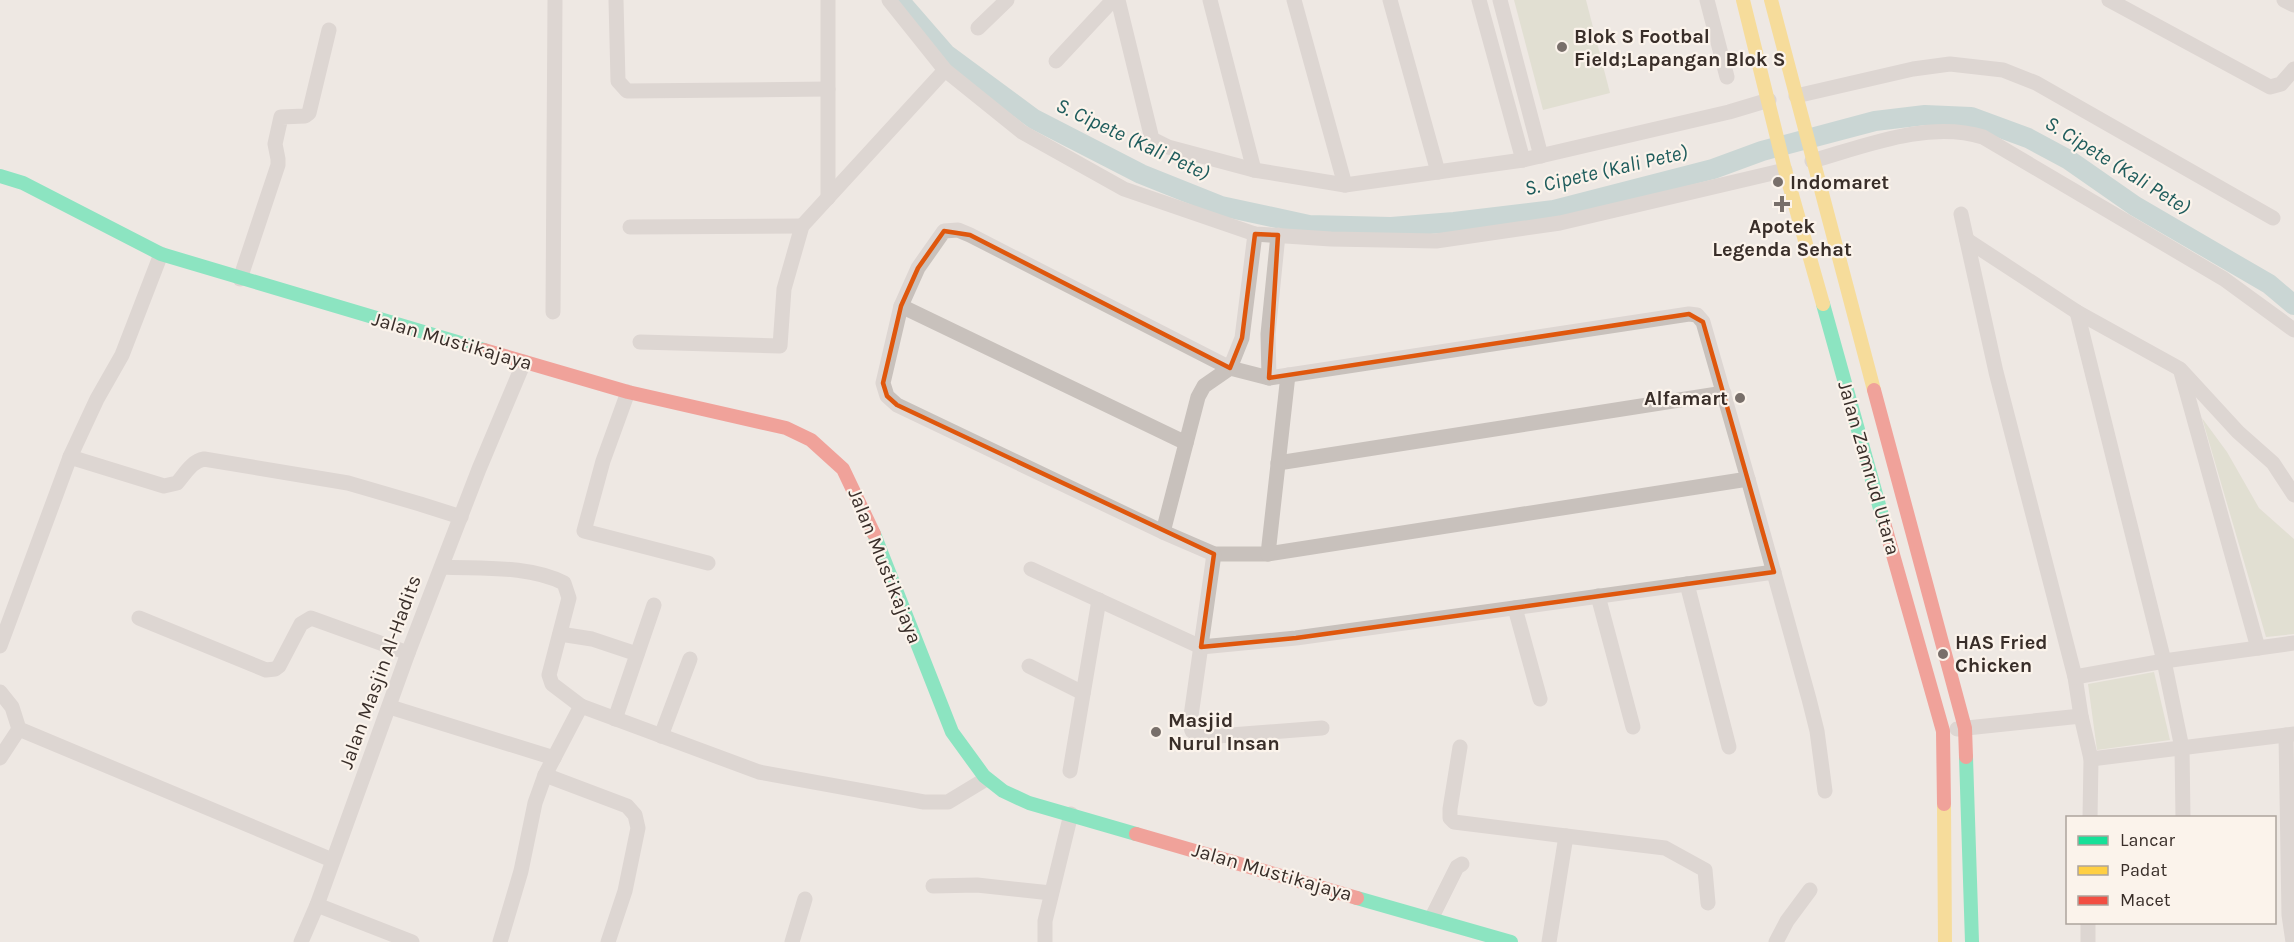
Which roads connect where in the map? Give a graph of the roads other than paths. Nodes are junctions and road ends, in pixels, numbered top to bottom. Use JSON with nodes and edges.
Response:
{"nodes":[{"id":1,"x":555,"y":0,"type":"edge"},
{"id":2,"x":616,"y":0,"type":"edge"},
{"id":3,"x":828,"y":0,"type":"edge"},
{"id":4,"x":889,"y":0,"type":"edge"},
{"id":5,"x":1007,"y":0,"type":"edge"},
{"id":6,"x":1113,"y":0,"type":"edge"},
{"id":7,"x":1118,"y":0,"type":"edge"},
{"id":8,"x":1210,"y":0,"type":"edge"},
{"id":9,"x":1294,"y":0,"type":"edge"},
{"id":10,"x":1390,"y":0,"type":"edge"},
{"id":11,"x":1479,"y":0,"type":"edge"},
{"id":12,"x":1500,"y":0,"type":"edge"},
{"id":13,"x":1707,"y":0,"type":"edge"},
{"id":14,"x":1743,"y":0,"type":"edge"},
{"id":15,"x":1771,"y":0,"type":"edge"},
{"id":16,"x":2109,"y":0,"type":"edge"},
{"id":17,"x":2284,"y":0,"type":"edge"},
{"id":18,"x":2294,"y":5,"type":"edge"},
{"id":19,"x":978,"y":28,"type":"dead end"},
{"id":20,"x":329,"y":30,"type":"dead end"},
{"id":21,"x":1056,"y":61,"type":"dead end"},
{"id":22,"x":2294,"y":69,"type":"edge"},
{"id":23,"x":945,"y":70,"type":"junction"},
{"id":24,"x":1727,"y":77,"type":"dead end"},
{"id":25,"x":828,"y":89,"type":"junction"},
{"id":26,"x":1797,"y":98,"type":"junction"},
{"id":27,"x":1770,"y":104,"type":"junction"},
{"id":28,"x":1542,"y":156,"type":"junction"},
{"id":29,"x":1812,"y":159,"type":"junction"},
{"id":30,"x":1523,"y":160,"type":"junction"},
{"id":31,"x":1784,"y":164,"type":"junction"},
{"id":32,"x":1254,"y":170,"type":"junction"},
{"id":33,"x":1438,"y":172,"type":"junction"},
{"id":34,"x":0,"y":176,"type":"edge"},
{"id":35,"x":1345,"y":185,"type":"junction"},
{"id":36,"x":828,"y":198,"type":"junction"},
{"id":37,"x":1961,"y":214,"type":"dead end"},
{"id":38,"x":2273,"y":218,"type":"dead end"},
{"id":39,"x":802,"y":226,"type":"junction"},
{"id":40,"x":630,"y":227,"type":"dead end"},
{"id":41,"x":1255,"y":234,"type":"junction"},
{"id":42,"x":1278,"y":234,"type":"junction"},
{"id":43,"x":1968,"y":240,"type":"junction"},
{"id":44,"x":161,"y":254,"type":"junction"},
{"id":45,"x":240,"y":279,"type":"junction"},
{"id":46,"x":901,"y":306,"type":"junction"},
{"id":47,"x":554,"y":312,"type":"dead end"},
{"id":48,"x":2077,"y":312,"type":"junction"},
{"id":49,"x":2294,"y":330,"type":"edge"},
{"id":50,"x":640,"y":342,"type":"dead end"},
{"id":51,"x":524,"y":362,"type":"junction"},
{"id":52,"x":1230,"y":368,"type":"junction"},
{"id":53,"x":2180,"y":369,"type":"junction"},
{"id":54,"x":1288,"y":375,"type":"junction"},
{"id":55,"x":1269,"y":378,"type":"junction"},
{"id":56,"x":628,"y":392,"type":"junction"},
{"id":57,"x":1724,"y":393,"type":"junction"},
{"id":58,"x":1186,"y":443,"type":"junction"},
{"id":59,"x":70,"y":457,"type":"junction"},
{"id":60,"x":1278,"y":463,"type":"junction"},
{"id":61,"x":1748,"y":479,"type":"junction"},
{"id":62,"x":2294,"y":495,"type":"edge"},
{"id":63,"x":460,"y":518,"type":"junction"},
{"id":64,"x":1163,"y":532,"type":"junction"},
{"id":65,"x":1214,"y":554,"type":"junction"},
{"id":66,"x":1268,"y":555,"type":"junction"},
{"id":67,"x":708,"y":563,"type":"dead end"},
{"id":68,"x":442,"y":567,"type":"junction"},
{"id":69,"x":1031,"y":569,"type":"dead end"},
{"id":70,"x":1774,"y":572,"type":"junction"},
{"id":71,"x":1687,"y":584,"type":"junction"},
{"id":72,"x":1598,"y":596,"type":"junction"},
{"id":73,"x":1099,"y":600,"type":"junction"},
{"id":74,"x":654,"y":605,"type":"dead end"},
{"id":75,"x":1515,"y":608,"type":"junction"},
{"id":76,"x":140,"y":618,"type":"dead end"},
{"id":77,"x":560,"y":634,"type":"junction"},
{"id":78,"x":2294,"y":644,"type":"edge"},
{"id":79,"x":0,"y":645,"type":"edge"},
{"id":80,"x":1201,"y":647,"type":"junction"},
{"id":81,"x":2258,"y":648,"type":"junction"},
{"id":82,"x":408,"y":653,"type":"junction"},
{"id":83,"x":637,"y":654,"type":"junction"},
{"id":84,"x":690,"y":659,"type":"dead end"},
{"id":85,"x":2164,"y":661,"type":"junction"},
{"id":86,"x":1029,"y":666,"type":"dead end"},
{"id":87,"x":2075,"y":677,"type":"junction"},
{"id":88,"x":0,"y":692,"type":"edge"},
{"id":89,"x":1083,"y":693,"type":"junction"},
{"id":90,"x":1540,"y":699,"type":"dead end"},
{"id":91,"x":581,"y":706,"type":"junction"},
{"id":92,"x":390,"y":707,"type":"junction"},
{"id":93,"x":2081,"y":716,"type":"junction"},
{"id":94,"x":615,"y":719,"type":"junction"},
{"id":95,"x":1633,"y":727,"type":"dead end"},
{"id":96,"x":1322,"y":728,"type":"dead end"},
{"id":97,"x":1965,"y":728,"type":"junction"},
{"id":98,"x":19,"y":729,"type":"junction"},
{"id":99,"x":1942,"y":732,"type":"junction"},
{"id":100,"x":2290,"y":735,"type":"edge"},
{"id":101,"x":661,"y":736,"type":"junction"},
{"id":102,"x":1460,"y":747,"type":"dead end"},
{"id":103,"x":1729,"y":747,"type":"dead end"},
{"id":104,"x":2182,"y":748,"type":"junction"},
{"id":105,"x":0,"y":758,"type":"edge"},
{"id":106,"x":554,"y":758,"type":"junction"},
{"id":107,"x":2091,"y":759,"type":"junction"},
{"id":108,"x":1070,"y":771,"type":"dead end"},
{"id":109,"x":545,"y":775,"type":"junction"},
{"id":110,"x":986,"y":779,"type":"junction"},
{"id":111,"x":1826,"y":791,"type":"dead end"},
{"id":112,"x":1071,"y":814,"type":"junction"},
{"id":113,"x":2090,"y":816,"type":"edge"},
{"id":114,"x":2183,"y":816,"type":"edge"},
{"id":115,"x":1566,"y":836,"type":"junction"},
{"id":116,"x":332,"y":860,"type":"junction"},
{"id":117,"x":1462,"y":864,"type":"dead end"},
{"id":118,"x":933,"y":886,"type":"dead end"},
{"id":119,"x":1810,"y":890,"type":"dead end"},
{"id":120,"x":1051,"y":893,"type":"junction"},
{"id":121,"x":805,"y":899,"type":"dead end"},
{"id":122,"x":1708,"y":903,"type":"dead end"},
{"id":123,"x":317,"y":905,"type":"junction"},
{"id":124,"x":2282,"y":916,"type":"edge"},
{"id":125,"x":1431,"y":919,"type":"junction"},
{"id":126,"x":2088,"y":924,"type":"edge"},
{"id":127,"x":302,"y":942,"type":"edge"},
{"id":128,"x":412,"y":942,"type":"edge"},
{"id":129,"x":500,"y":942,"type":"edge"},
{"id":130,"x":608,"y":942,"type":"edge"},
{"id":131,"x":792,"y":942,"type":"edge"},
{"id":132,"x":1045,"y":942,"type":"edge"},
{"id":133,"x":1510,"y":942,"type":"edge"},
{"id":134,"x":1549,"y":942,"type":"edge"},
{"id":135,"x":1776,"y":942,"type":"edge"},
{"id":136,"x":1945,"y":942,"type":"edge"},
{"id":137,"x":1972,"y":942,"type":"edge"},
{"id":138,"x":2088,"y":942,"type":"edge"},
{"id":139,"x":2293,"y":942,"type":"edge"}],
"edges":[{"from":1,"to":47,"type":"street"},
{"from":2,"to":25,"type":"street"},
{"from":3,"to":25,"type":"street"},
{"from":4,"to":23,"type":"street"},
{"from":5,"to":19,"type":"street"},
{"from":6,"to":21,"type":"street"},
{"from":7,"to":32,"type":"street"},
{"from":8,"to":32,"type":"street"},
{"from":9,"to":35,"type":"street"},
{"from":10,"to":33,"type":"street"},
{"from":11,"to":30,"type":"street"},
{"from":12,"to":28,"type":"street"},
{"from":13,"to":24,"type":"street"},
{"from":14,"to":27,"type":"street","name":"Jalan Zamrud Utara"},
{"from":15,"to":26,"type":"street","name":"Jalan Zamrud Utara"},
{"from":16,"to":22,"type":"street"},
{"from":17,"to":18,"type":"street"},
{"from":20,"to":45,"type":"street"},
{"from":23,"to":36,"type":"street"},
{"from":23,"to":41,"type":"street"},
{"from":25,"to":36,"type":"street"},
{"from":26,"to":29,"type":"street","name":"Jalan Zamrud Utara"},
{"from":26,"to":38,"type":"street"},
{"from":27,"to":28,"type":"street"},
{"from":27,"to":31,"type":"street","name":"Jalan Zamrud Utara"},
{"from":28,"to":30,"type":"street"},
{"from":29,"to":49,"type":"street"},
{"from":29,"to":97,"type":"street","name":"Jalan Zamrud Utara"},
{"from":30,"to":33,"type":"street"},
{"from":31,"to":42,"type":"street"},
{"from":31,"to":99,"type":"street","name":"Jalan Zamrud Utara"},
{"from":32,"to":35,"type":"street"},
{"from":33,"to":35,"type":"street"},
{"from":34,"to":44,"type":"street","name":"Jalan Mustikajaya"},
{"from":36,"to":39,"type":"street"},
{"from":37,"to":43,"type":"street"},
{"from":39,"to":40,"type":"street"},
{"from":39,"to":50,"type":"street"},
{"from":41,"to":42,"type":"street"},
{"from":41,"to":52,"type":"street"},
{"from":42,"to":55,"type":"street"},
{"from":43,"to":48,"type":"street"},
{"from":43,"to":87,"type":"street"},
{"from":44,"to":45,"type":"street","name":"Jalan Mustikajaya"},
{"from":44,"to":59,"type":"street"},
{"from":45,"to":51,"type":"street","name":"Jalan Mustikajaya"},
{"from":46,"to":52,"type":"street"},
{"from":46,"to":58,"type":"street"},
{"from":46,"to":64,"type":"street"},
{"from":48,"to":53,"type":"street"},
{"from":48,"to":85,"type":"street"},
{"from":51,"to":56,"type":"street","name":"Jalan Mustikajaya"},
{"from":51,"to":63,"type":"street","name":"Jalan Masjin Al-Hadits"},
{"from":52,"to":55,"type":"street"},
{"from":52,"to":58,"type":"street"},
{"from":53,"to":62,"type":"street"},
{"from":53,"to":81,"type":"street"},
{"from":54,"to":55,"type":"street"},
{"from":54,"to":57,"type":"street"},
{"from":54,"to":60,"type":"street"},
{"from":56,"to":67,"type":"street"},
{"from":56,"to":110,"type":"street","name":"Jalan Mustikajaya"},
{"from":57,"to":60,"type":"street"},
{"from":57,"to":61,"type":"street"},
{"from":58,"to":64,"type":"street"},
{"from":59,"to":63,"type":"street"},
{"from":59,"to":79,"type":"street"},
{"from":60,"to":66,"type":"street"},
{"from":61,"to":66,"type":"street"},
{"from":61,"to":70,"type":"street"},
{"from":63,"to":68,"type":"street","name":"Jalan Masjin Al-Hadits"},
{"from":64,"to":65,"type":"street"},
{"from":65,"to":66,"type":"street"},
{"from":65,"to":80,"type":"street"},
{"from":68,"to":77,"type":"street"},
{"from":68,"to":82,"type":"street","name":"Jalan Masjin Al-Hadits"},
{"from":69,"to":73,"type":"street"},
{"from":70,"to":71,"type":"street"},
{"from":70,"to":111,"type":"street"},
{"from":71,"to":72,"type":"street"},
{"from":71,"to":103,"type":"street"},
{"from":72,"to":75,"type":"street"},
{"from":72,"to":95,"type":"street"},
{"from":73,"to":80,"type":"street"},
{"from":73,"to":89,"type":"street"},
{"from":74,"to":83,"type":"street"},
{"from":75,"to":80,"type":"street"},
{"from":75,"to":90,"type":"street"},
{"from":76,"to":82,"type":"street"},
{"from":77,"to":83,"type":"street"},
{"from":77,"to":91,"type":"street"},
{"from":78,"to":81,"type":"street"},
{"from":80,"to":96,"type":"street"},
{"from":81,"to":85,"type":"street"},
{"from":82,"to":92,"type":"street","name":"Jalan Masjin Al-Hadits"},
{"from":83,"to":94,"type":"street"},
{"from":84,"to":101,"type":"street"},
{"from":85,"to":87,"type":"street"},
{"from":85,"to":104,"type":"street"},
{"from":86,"to":89,"type":"street"},
{"from":87,"to":93,"type":"street"},
{"from":88,"to":98,"type":"street"},
{"from":89,"to":108,"type":"street"},
{"from":91,"to":94,"type":"street"},
{"from":91,"to":106,"type":"street"},
{"from":92,"to":106,"type":"street"},
{"from":92,"to":116,"type":"street","name":"Jalan Masjin Al-Hadits"},
{"from":93,"to":97,"type":"street"},
{"from":93,"to":107,"type":"street"},
{"from":94,"to":101,"type":"street"},
{"from":97,"to":99,"type":"street"},
{"from":97,"to":137,"type":"street","name":"Jalan Zamrud Utara"},
{"from":98,"to":105,"type":"street"},
{"from":98,"to":116,"type":"street"},
{"from":99,"to":136,"type":"street","name":"Jalan Zamrud Utara"},
{"from":100,"to":104,"type":"street"},
{"from":100,"to":124,"type":"street"},
{"from":101,"to":110,"type":"street"},
{"from":102,"to":115,"type":"street"},
{"from":104,"to":107,"type":"street"},
{"from":104,"to":114,"type":"street"},
{"from":106,"to":109,"type":"street"},
{"from":107,"to":113,"type":"street"},
{"from":109,"to":129,"type":"street"},
{"from":109,"to":130,"type":"street"},
{"from":110,"to":112,"type":"street","name":"Jalan Mustikajaya"},
{"from":112,"to":120,"type":"street"},
{"from":112,"to":125,"type":"street","name":"Jalan Mustikajaya"},
{"from":115,"to":122,"type":"street"},
{"from":115,"to":134,"type":"street"},
{"from":116,"to":123,"type":"street","name":"Jalan Masjin Al-Hadits"},
{"from":117,"to":125,"type":"street"},
{"from":118,"to":120,"type":"street"},
{"from":119,"to":135,"type":"street"},
{"from":120,"to":132,"type":"street"},
{"from":121,"to":131,"type":"street"},
{"from":123,"to":127,"type":"street","name":"Jalan Masjin Al-Hadits"},
{"from":123,"to":128,"type":"street"},
{"from":124,"to":139,"type":"street"},
{"from":125,"to":133,"type":"street","name":"Jalan Mustikajaya"},
{"from":126,"to":138,"type":"street"}]}
